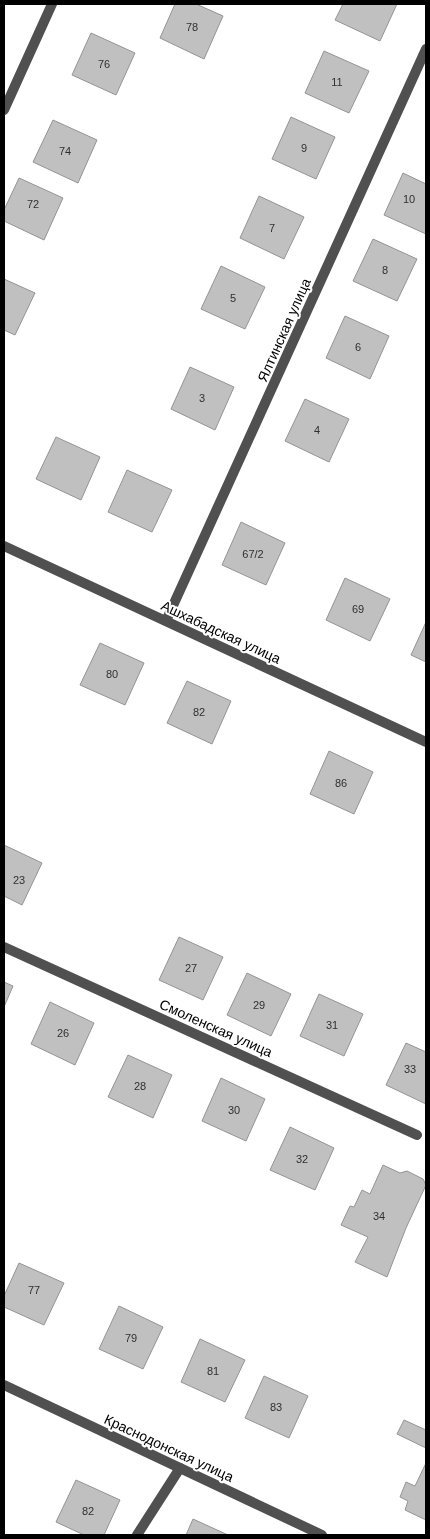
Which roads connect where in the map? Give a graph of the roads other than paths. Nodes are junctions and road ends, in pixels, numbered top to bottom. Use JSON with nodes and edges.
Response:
{"nodes":[{"id":1,"x":52,"y":4,"type":"edge"},
{"id":2,"x":426,"y":49,"type":"edge"},
{"id":3,"x":4,"y":110,"type":"edge"},
{"id":4,"x":4,"y":546,"type":"edge"},
{"id":5,"x":166,"y":621,"type":"junction"},
{"id":6,"x":426,"y":742,"type":"edge"},
{"id":7,"x":4,"y":947,"type":"edge"},
{"id":8,"x":416,"y":1134,"type":"dead end"},
{"id":9,"x":4,"y":1385,"type":"edge"},
{"id":10,"x":180,"y":1468,"type":"junction"},
{"id":11,"x":137,"y":1535,"type":"edge"},
{"id":12,"x":322,"y":1535,"type":"edge"}],
"edges":[{"from":1,"to":3,"type":"street"},
{"from":2,"to":5,"type":"street","name":"Ялтинская улица"},
{"from":4,"to":5,"type":"street","name":"Ашхабадская улица"},
{"from":5,"to":6,"type":"street","name":"Ашхабадская улица"},
{"from":7,"to":8,"type":"street","name":"Смоленская улица"},
{"from":9,"to":10,"type":"street","name":"Краснодонская улица"},
{"from":10,"to":11,"type":"street"},
{"from":10,"to":12,"type":"street","name":"Краснодонская улица"}]}
